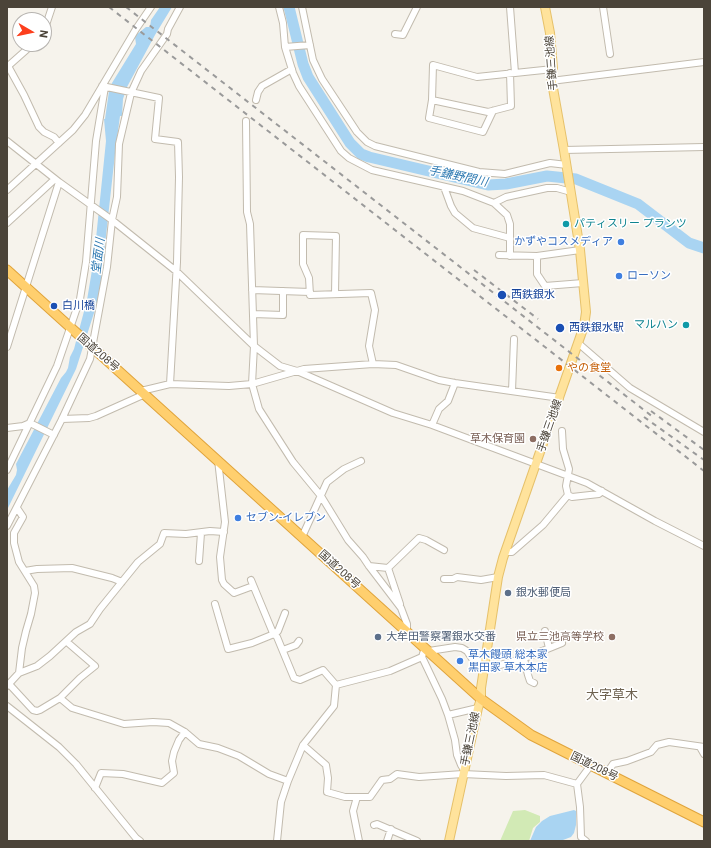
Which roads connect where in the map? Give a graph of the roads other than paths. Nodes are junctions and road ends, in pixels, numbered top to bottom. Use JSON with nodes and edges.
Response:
{"nodes":[{"id":1,"x":151,"y":7,"type":"edge"},
{"id":2,"x":180,"y":7,"type":"edge"},
{"id":3,"x":278,"y":7,"type":"edge"},
{"id":4,"x":302,"y":7,"type":"edge"},
{"id":5,"x":417,"y":7,"type":"edge"},
{"id":6,"x":510,"y":7,"type":"edge"},
{"id":7,"x":544,"y":7,"type":"edge"},
{"id":8,"x":603,"y":7,"type":"edge"},
{"id":9,"x":395,"y":34,"type":"dead end"},
{"id":10,"x":310,"y":44,"type":"junction"},
{"id":11,"x":285,"y":46,"type":"junction"},
{"id":12,"x":24,"y":52,"type":"edge"},
{"id":13,"x":610,"y":54,"type":"dead end"},
{"id":14,"x":704,"y":62,"type":"edge"},
{"id":15,"x":8,"y":66,"type":"edge"},
{"id":16,"x":553,"y":68,"type":"junction"},
{"id":17,"x":292,"y":69,"type":"junction"},
{"id":18,"x":512,"y":73,"type":"junction"},
{"id":19,"x":551,"y":81,"type":"junction"},
{"id":20,"x":104,"y":87,"type":"junction"},
{"id":21,"x":129,"y":93,"type":"junction"},
{"id":22,"x":256,"y":100,"type":"dead end"},
{"id":23,"x":432,"y":100,"type":"junction"},
{"id":24,"x":493,"y":111,"type":"junction"},
{"id":25,"x":246,"y":121,"type":"dead end"},
{"id":26,"x":7,"y":141,"type":"edge"},
{"id":27,"x":59,"y":143,"type":"junction"},
{"id":28,"x":704,"y":147,"type":"edge"},
{"id":29,"x":564,"y":150,"type":"junction"},
{"id":30,"x":36,"y":164,"type":"junction"},
{"id":31,"x":567,"y":165,"type":"junction"},
{"id":32,"x":57,"y":181,"type":"junction"},
{"id":33,"x":444,"y":187,"type":"junction"},
{"id":34,"x":7,"y":190,"type":"edge"},
{"id":35,"x":571,"y":192,"type":"junction"},
{"id":36,"x":494,"y":203,"type":"junction"},
{"id":37,"x":91,"y":206,"type":"junction"},
{"id":38,"x":112,"y":220,"type":"junction"},
{"id":39,"x":7,"y":223,"type":"edge"},
{"id":40,"x":510,"y":238,"type":"junction"},
{"id":41,"x":580,"y":250,"type":"junction"},
{"id":42,"x":499,"y":255,"type":"dead end"},
{"id":43,"x":510,"y":256,"type":"junction"},
{"id":44,"x":537,"y":256,"type":"junction"},
{"id":45,"x":7,"y":270,"type":"edge"},
{"id":46,"x":176,"y":271,"type":"junction"},
{"id":47,"x":583,"y":283,"type":"junction"},
{"id":48,"x":26,"y":287,"type":"junction"},
{"id":49,"x":252,"y":290,"type":"junction"},
{"id":50,"x":283,"y":291,"type":"junction"},
{"id":51,"x":310,"y":292,"type":"junction"},
{"id":52,"x":335,"y":294,"type":"junction"},
{"id":53,"x":253,"y":314,"type":"junction"},
{"id":54,"x":71,"y":328,"type":"junction"},
{"id":55,"x":514,"y":339,"type":"dead end"},
{"id":56,"x":578,"y":343,"type":"junction"},
{"id":57,"x":254,"y":346,"type":"junction"},
{"id":58,"x":7,"y":347,"type":"edge"},
{"id":59,"x":92,"y":347,"type":"junction"},
{"id":60,"x":373,"y":364,"type":"junction"},
{"id":61,"x":297,"y":371,"type":"junction"},
{"id":62,"x":170,"y":384,"type":"junction"},
{"id":63,"x":252,"y":384,"type":"junction"},
{"id":64,"x":455,"y":384,"type":"junction"},
{"id":65,"x":512,"y":391,"type":"junction"},
{"id":66,"x":143,"y":392,"type":"junction"},
{"id":67,"x":560,"y":398,"type":"junction"},
{"id":68,"x":62,"y":419,"type":"junction"},
{"id":69,"x":30,"y":423,"type":"junction"},
{"id":70,"x":432,"y":425,"type":"junction"},
{"id":71,"x":7,"y":428,"type":"edge"},
{"id":72,"x":562,"y":431,"type":"dead end"},
{"id":73,"x":704,"y":432,"type":"edge"},
{"id":74,"x":54,"y":435,"type":"junction"},
{"id":75,"x":218,"y":460,"type":"junction"},
{"id":76,"x":361,"y":461,"type":"dead end"},
{"id":77,"x":537,"y":463,"type":"junction"},
{"id":78,"x":7,"y":470,"type":"edge"},
{"id":79,"x":568,"y":475,"type":"junction"},
{"id":80,"x":602,"y":491,"type":"junction"},
{"id":81,"x":568,"y":495,"type":"junction"},
{"id":82,"x":321,"y":496,"type":"junction"},
{"id":83,"x":17,"y":508,"type":"junction"},
{"id":84,"x":7,"y":526,"type":"edge"},
{"id":85,"x":224,"y":532,"type":"junction"},
{"id":86,"x":201,"y":533,"type":"junction"},
{"id":87,"x":302,"y":537,"type":"junction"},
{"id":88,"x":704,"y":546,"type":"edge"},
{"id":89,"x":444,"y":550,"type":"dead end"},
{"id":90,"x":505,"y":552,"type":"junction"},
{"id":91,"x":199,"y":561,"type":"dead end"},
{"id":92,"x":369,"y":566,"type":"junction"},
{"id":93,"x":388,"y":568,"type":"junction"},
{"id":94,"x":25,"y":571,"type":"junction"},
{"id":95,"x":498,"y":577,"type":"junction"},
{"id":96,"x":444,"y":579,"type":"dead end"},
{"id":97,"x":122,"y":582,"type":"junction"},
{"id":98,"x":215,"y":604,"type":"dead end"},
{"id":99,"x":401,"y":608,"type":"junction"},
{"id":100,"x":286,"y":613,"type":"dead end"},
{"id":101,"x":545,"y":631,"type":"dead end"},
{"id":102,"x":407,"y":632,"type":"junction"},
{"id":103,"x":274,"y":634,"type":"junction"},
{"id":104,"x":300,"y":641,"type":"dead end"},
{"id":105,"x":67,"y":642,"type":"junction"},
{"id":106,"x":562,"y":643,"type":"dead end"},
{"id":107,"x":549,"y":648,"type":"junction"},
{"id":108,"x":283,"y":650,"type":"junction"},
{"id":109,"x":425,"y":652,"type":"junction"},
{"id":110,"x":524,"y":659,"type":"junction"},
{"id":111,"x":485,"y":665,"type":"junction"},
{"id":112,"x":19,"y":673,"type":"junction"},
{"id":113,"x":534,"y":683,"type":"dead end"},
{"id":114,"x":8,"y":685,"type":"edge"},
{"id":115,"x":336,"y":685,"type":"junction"},
{"id":116,"x":60,"y":698,"type":"junction"},
{"id":117,"x":481,"y":699,"type":"junction"},
{"id":118,"x":7,"y":706,"type":"edge"},
{"id":119,"x":478,"y":708,"type":"junction"},
{"id":120,"x":448,"y":715,"type":"junction"},
{"id":121,"x":185,"y":732,"type":"junction"},
{"id":122,"x":303,"y":745,"type":"junction"},
{"id":123,"x":702,"y":747,"type":"edge"},
{"id":124,"x":704,"y":754,"type":"edge"},
{"id":125,"x":591,"y":765,"type":"junction"},
{"id":126,"x":464,"y":772,"type":"junction"},
{"id":127,"x":607,"y":773,"type":"junction"},
{"id":128,"x":288,"y":781,"type":"junction"},
{"id":129,"x":577,"y":784,"type":"junction"},
{"id":130,"x":95,"y":788,"type":"junction"},
{"id":131,"x":357,"y":797,"type":"junction"},
{"id":132,"x":704,"y":822,"type":"edge"},
{"id":133,"x":374,"y":825,"type":"dead end"},
{"id":134,"x":391,"y":829,"type":"junction"},
{"id":135,"x":140,"y":841,"type":"edge"},
{"id":136,"x":277,"y":841,"type":"edge"},
{"id":137,"x":359,"y":841,"type":"edge"},
{"id":138,"x":386,"y":841,"type":"edge"},
{"id":139,"x":417,"y":841,"type":"edge"},
{"id":140,"x":449,"y":841,"type":"edge"},
{"id":141,"x":586,"y":841,"type":"edge"}],
"edges":[{"from":1,"to":20,"type":"street"},
{"from":2,"to":21,"type":"street"},
{"from":3,"to":11,"type":"street"},
{"from":4,"to":10,"type":"street"},
{"from":5,"to":9,"type":"street"},
{"from":6,"to":18,"type":"street"},
{"from":7,"to":16,"type":"main road","name":"手鎌三池線"},
{"from":8,"to":13,"type":"street"},
{"from":10,"to":11,"type":"street"},
{"from":10,"to":31,"type":"street"},
{"from":11,"to":17,"type":"street"},
{"from":12,"to":15,"type":"street"},
{"from":14,"to":19,"type":"street"},
{"from":15,"to":27,"type":"street"},
{"from":16,"to":18,"type":"street"},
{"from":16,"to":19,"type":"main road","name":"手鎌三池線"},
{"from":17,"to":22,"type":"street"},
{"from":17,"to":33,"type":"street"},
{"from":18,"to":23,"type":"street"},
{"from":18,"to":24,"type":"street"},
{"from":19,"to":29,"type":"main road","name":"手鎌三池線"},
{"from":20,"to":21,"type":"street"},
{"from":20,"to":27,"type":"street"},
{"from":20,"to":37,"type":"street"},
{"from":21,"to":38,"type":"street"},
{"from":21,"to":46,"type":"street"},
{"from":23,"to":24,"type":"street"},
{"from":23,"to":24,"type":"street"},
{"from":25,"to":49,"type":"street"},
{"from":26,"to":30,"type":"street"},
{"from":27,"to":30,"type":"street"},
{"from":28,"to":29,"type":"street"},
{"from":29,"to":31,"type":"main road","name":"手鎌三池線"},
{"from":30,"to":32,"type":"street"},
{"from":30,"to":34,"type":"street"},
{"from":31,"to":35,"type":"main road","name":"手鎌三池線"},
{"from":32,"to":37,"type":"street"},
{"from":32,"to":39,"type":"street"},
{"from":32,"to":48,"type":"street"},
{"from":33,"to":36,"type":"street"},
{"from":33,"to":40,"type":"street"},
{"from":35,"to":36,"type":"street"},
{"from":35,"to":41,"type":"main road","name":"手鎌三池線"},
{"from":36,"to":40,"type":"street"},
{"from":37,"to":38,"type":"street"},
{"from":37,"to":54,"type":"street"},
{"from":38,"to":46,"type":"street"},
{"from":38,"to":59,"type":"street"},
{"from":40,"to":43,"type":"street"},
{"from":41,"to":44,"type":"street"},
{"from":41,"to":47,"type":"main road","name":"手鎌三池線"},
{"from":42,"to":43,"type":"street"},
{"from":43,"to":44,"type":"street"},
{"from":44,"to":47,"type":"street"},
{"from":45,"to":48,"type":"highway","name":"国道208号"},
{"from":46,"to":57,"type":"street"},
{"from":46,"to":62,"type":"street"},
{"from":47,"to":56,"type":"main road","name":"手鎌三池線"},
{"from":48,"to":54,"type":"highway","name":"国道208号"},
{"from":48,"to":58,"type":"street"},
{"from":49,"to":50,"type":"street"},
{"from":49,"to":53,"type":"street"},
{"from":50,"to":51,"type":"street"},
{"from":50,"to":53,"type":"street"},
{"from":51,"to":52,"type":"street"},
{"from":51,"to":52,"type":"street"},
{"from":52,"to":60,"type":"street"},
{"from":53,"to":57,"type":"street"},
{"from":54,"to":59,"type":"highway","name":"国道208号"},
{"from":54,"to":69,"type":"street"},
{"from":55,"to":65,"type":"street"},
{"from":56,"to":67,"type":"main road","name":"手鎌三池線"},
{"from":56,"to":73,"type":"street"},
{"from":57,"to":61,"type":"street"},
{"from":57,"to":63,"type":"street"},
{"from":59,"to":66,"type":"highway","name":"国道208号"},
{"from":59,"to":68,"type":"street"},
{"from":60,"to":61,"type":"street"},
{"from":60,"to":64,"type":"street"},
{"from":61,"to":63,"type":"street"},
{"from":61,"to":70,"type":"street"},
{"from":62,"to":63,"type":"street"},
{"from":62,"to":66,"type":"street"},
{"from":63,"to":82,"type":"street"},
{"from":64,"to":65,"type":"street"},
{"from":64,"to":70,"type":"street"},
{"from":65,"to":67,"type":"street"},
{"from":66,"to":68,"type":"street"},
{"from":66,"to":75,"type":"highway","name":"国道208号"},
{"from":67,"to":77,"type":"main road","name":"手鎌三池線"},
{"from":68,"to":74,"type":"street"},
{"from":69,"to":71,"type":"street"},
{"from":69,"to":74,"type":"street"},
{"from":69,"to":78,"type":"street"},
{"from":70,"to":77,"type":"street"},
{"from":72,"to":79,"type":"street"},
{"from":74,"to":83,"type":"street"},
{"from":75,"to":85,"type":"street"},
{"from":75,"to":87,"type":"highway","name":"国道208号"},
{"from":76,"to":82,"type":"street"},
{"from":77,"to":79,"type":"street"},
{"from":77,"to":90,"type":"main road","name":"手鎌三池線"},
{"from":79,"to":80,"type":"street"},
{"from":79,"to":81,"type":"street"},
{"from":80,"to":81,"type":"street"},
{"from":80,"to":88,"type":"street"},
{"from":81,"to":90,"type":"street"},
{"from":82,"to":87,"type":"street"},
{"from":82,"to":92,"type":"street"},
{"from":83,"to":84,"type":"street"},
{"from":83,"to":94,"type":"street"},
{"from":85,"to":86,"type":"street"},
{"from":85,"to":103,"type":"street"},
{"from":86,"to":91,"type":"street"},
{"from":86,"to":97,"type":"street"},
{"from":87,"to":102,"type":"highway","name":"国道208号"},
{"from":89,"to":93,"type":"street"},
{"from":90,"to":95,"type":"main road","name":"手鎌三池線"},
{"from":92,"to":93,"type":"street"},
{"from":92,"to":99,"type":"street"},
{"from":93,"to":99,"type":"street"},
{"from":94,"to":97,"type":"street"},
{"from":94,"to":112,"type":"street"},
{"from":95,"to":96,"type":"street"},
{"from":95,"to":111,"type":"main road","name":"手鎌三池線"},
{"from":97,"to":105,"type":"street"},
{"from":98,"to":103,"type":"street"},
{"from":99,"to":102,"type":"street"},
{"from":100,"to":103,"type":"street"},
{"from":101,"to":107,"type":"street"},
{"from":102,"to":109,"type":"highway","name":"国道208号"},
{"from":103,"to":108,"type":"street"},
{"from":104,"to":108,"type":"street"},
{"from":105,"to":112,"type":"street"},
{"from":105,"to":116,"type":"street"},
{"from":106,"to":107,"type":"street"},
{"from":107,"to":110,"type":"street"},
{"from":108,"to":115,"type":"street"},
{"from":109,"to":111,"type":"street"},
{"from":109,"to":115,"type":"street"},
{"from":109,"to":117,"type":"highway","name":"国道208号"},
{"from":109,"to":120,"type":"street"},
{"from":110,"to":111,"type":"street"},
{"from":110,"to":113,"type":"street"},
{"from":111,"to":117,"type":"main road","name":"手鎌三池線"},
{"from":112,"to":114,"type":"street"},
{"from":114,"to":116,"type":"street"},
{"from":115,"to":122,"type":"street"},
{"from":116,"to":121,"type":"street"},
{"from":117,"to":119,"type":"main road","name":"手鎌三池線"},
{"from":117,"to":125,"type":"highway","name":"国道208号"},
{"from":118,"to":130,"type":"street"},
{"from":119,"to":120,"type":"street"},
{"from":119,"to":126,"type":"main road","name":"手鎌三池線"},
{"from":120,"to":126,"type":"street"},
{"from":121,"to":128,"type":"street"},
{"from":121,"to":130,"type":"street"},
{"from":122,"to":128,"type":"street"},
{"from":122,"to":131,"type":"street"},
{"from":123,"to":124,"type":"street"},
{"from":123,"to":127,"type":"street"},
{"from":125,"to":127,"type":"highway","name":"国道208号"},
{"from":125,"to":129,"type":"street"},
{"from":126,"to":129,"type":"street"},
{"from":126,"to":131,"type":"street"},
{"from":126,"to":140,"type":"main road","name":"手鎌三池線"},
{"from":127,"to":132,"type":"highway","name":"国道208号"},
{"from":128,"to":136,"type":"street"},
{"from":129,"to":141,"type":"street"},
{"from":130,"to":135,"type":"street"},
{"from":131,"to":137,"type":"street"},
{"from":133,"to":134,"type":"street"},
{"from":134,"to":138,"type":"street"},
{"from":134,"to":139,"type":"street"}]}
